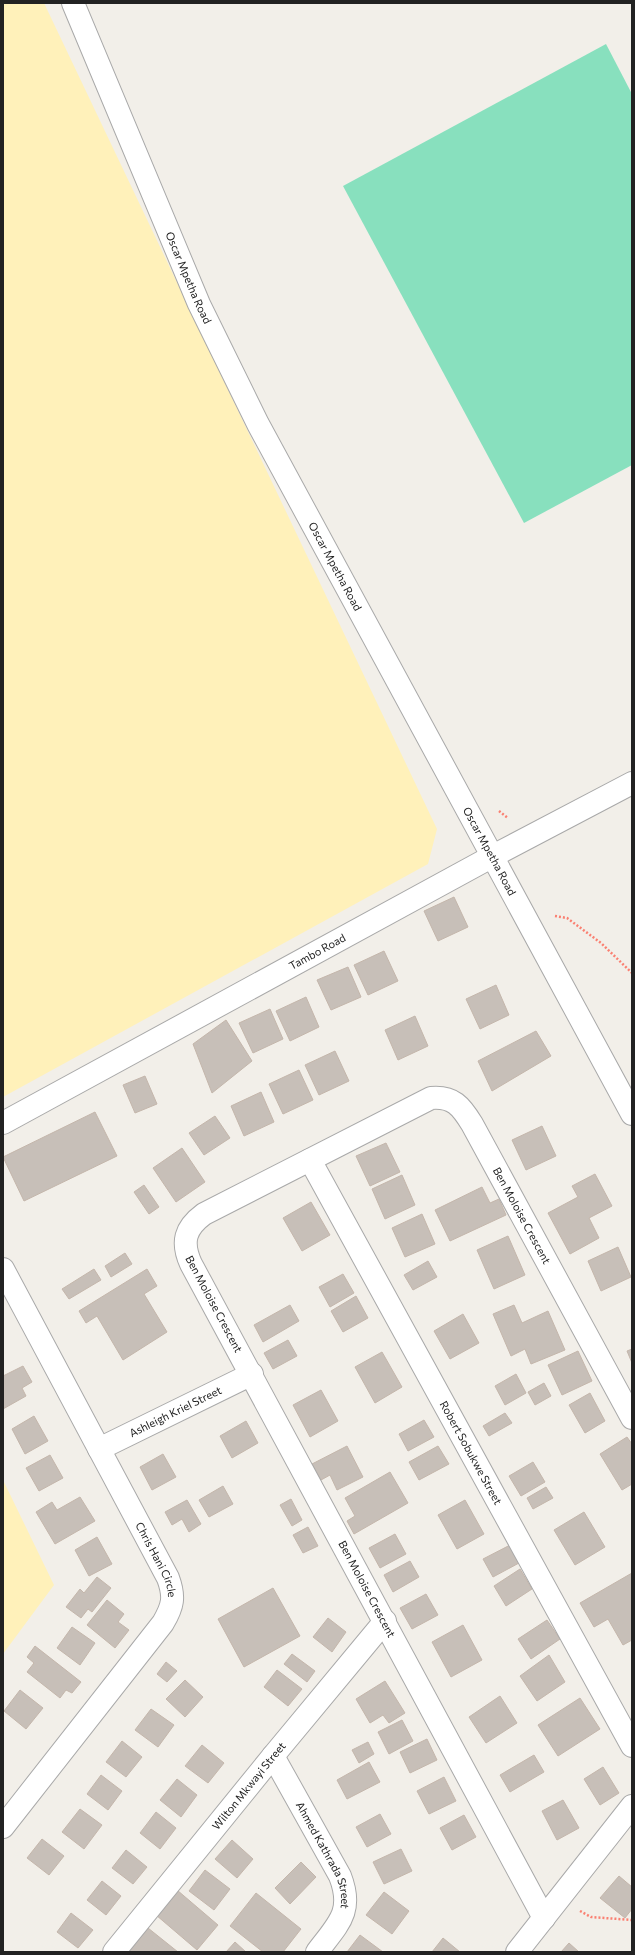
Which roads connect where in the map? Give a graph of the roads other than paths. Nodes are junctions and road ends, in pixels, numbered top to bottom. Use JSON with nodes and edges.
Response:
{"nodes":[{"id":1,"x":73,"y":3,"type":"edge"},
{"id":2,"x":632,"y":783,"type":"edge"},
{"id":3,"x":493,"y":856,"type":"junction"},
{"id":4,"x":632,"y":1114,"type":"edge"},
{"id":5,"x":3,"y":1123,"type":"edge"},
{"id":6,"x":310,"y":1160,"type":"junction"},
{"id":7,"x":3,"y":1269,"type":"edge"},
{"id":8,"x":252,"y":1374,"type":"junction"},
{"id":9,"x":632,"y":1418,"type":"edge"},
{"id":10,"x":99,"y":1449,"type":"junction"},
{"id":11,"x":385,"y":1621,"type":"junction"},
{"id":12,"x":632,"y":1746,"type":"edge"},
{"id":13,"x":273,"y":1756,"type":"junction"},
{"id":14,"x":632,"y":1806,"type":"edge"},
{"id":15,"x":3,"y":1827,"type":"edge"},
{"id":16,"x":544,"y":1918,"type":"junction"},
{"id":17,"x":114,"y":1952,"type":"edge"},
{"id":18,"x":317,"y":1952,"type":"edge"},
{"id":19,"x":517,"y":1952,"type":"edge"}],
"edges":[{"from":1,"to":3,"type":"street","name":"Oscar Mpetha Road"},
{"from":2,"to":3,"type":"street","name":"Tambo Road"},
{"from":3,"to":4,"type":"street","name":"Oscar Mpetha Road"},
{"from":3,"to":5,"type":"street","name":"Tambo Road"},
{"from":6,"to":8,"type":"street","name":"Ben Moloise Crescent"},
{"from":6,"to":9,"type":"street","name":"Ben Moloise Crescent"},
{"from":6,"to":12,"type":"street","name":"Robert Sobukwe Street"},
{"from":7,"to":10,"type":"street","name":"Chris Hani Circle"},
{"from":8,"to":10,"type":"street","name":"Ashleigh Kriel Street"},
{"from":8,"to":11,"type":"street","name":"Ben Moloise Crescent"},
{"from":10,"to":15,"type":"street","name":"Chris Hani Circle"},
{"from":11,"to":13,"type":"street","name":"Wilton Mkwayi Street"},
{"from":11,"to":16,"type":"street","name":"Ben Moloise Crescent"},
{"from":13,"to":17,"type":"street","name":"Wilton Mkwayi Street"},
{"from":13,"to":18,"type":"street","name":"Ahmed Kathrada Street"},
{"from":14,"to":16,"type":"street"},
{"from":16,"to":19,"type":"street"}]}
